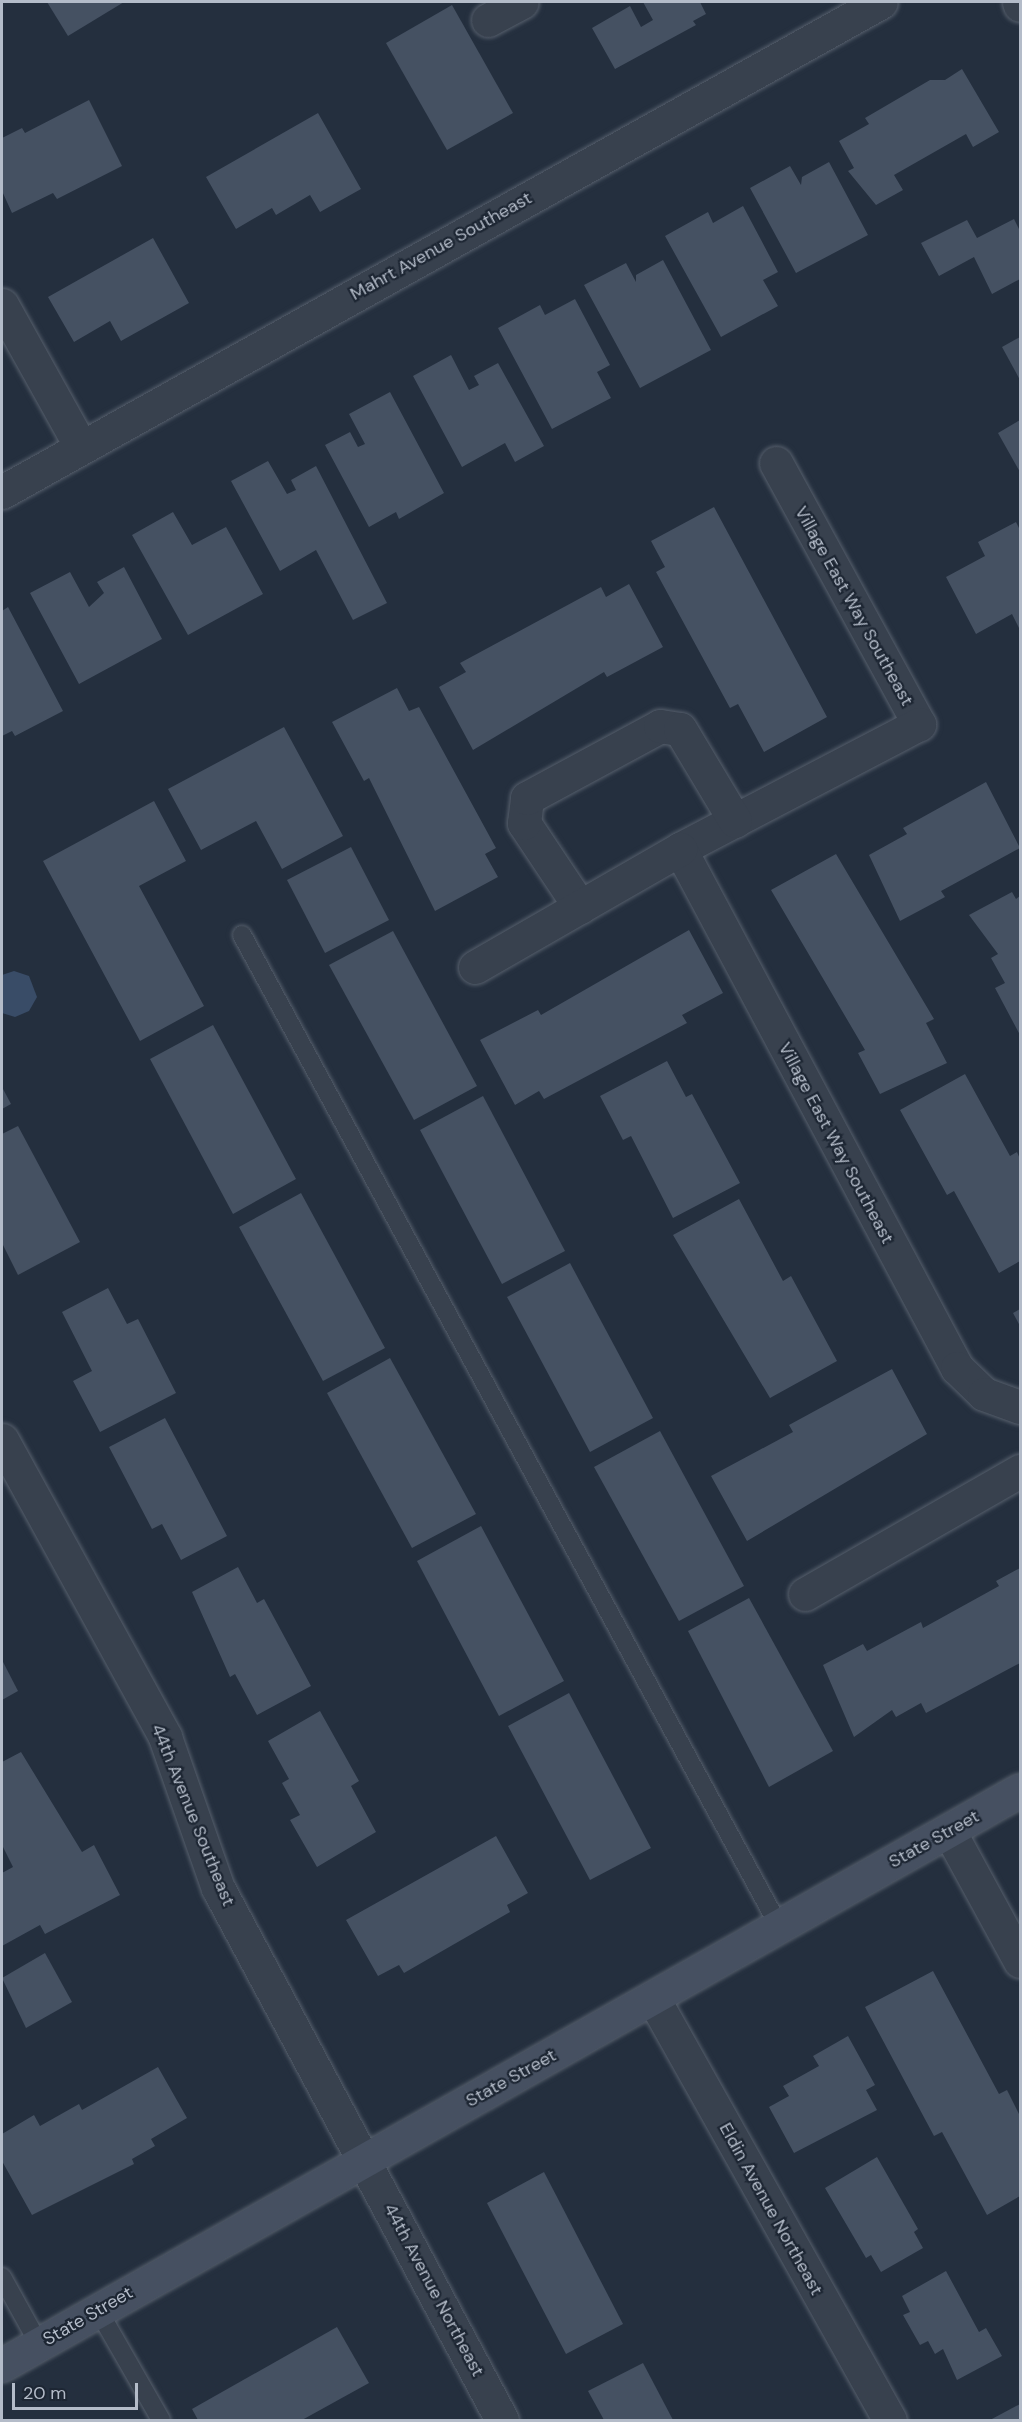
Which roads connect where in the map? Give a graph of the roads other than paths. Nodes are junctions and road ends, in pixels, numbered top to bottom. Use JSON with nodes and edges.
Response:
{"nodes":[{"id":1,"x":522,"y":2,"type":"edge"},
{"id":2,"x":881,"y":2,"type":"edge"},
{"id":3,"x":488,"y":20,"type":"dead end"},
{"id":4,"x":2,"y":305,"type":"edge"},
{"id":5,"x":81,"y":447,"type":"junction"},
{"id":6,"x":776,"y":463,"type":"dead end"},
{"id":7,"x":2,"y":492,"type":"edge"},
{"id":8,"x":735,"y":820,"type":"junction"},
{"id":9,"x":680,"y":849,"type":"junction"},
{"id":10,"x":580,"y":907,"type":"junction"},
{"id":11,"x":242,"y":935,"type":"dead end"},
{"id":12,"x":475,"y":967,"type":"dead end"},
{"id":13,"x":1020,"y":1407,"type":"edge"},
{"id":14,"x":2,"y":1440,"type":"edge"},
{"id":15,"x":1020,"y":1471,"type":"edge"},
{"id":16,"x":805,"y":1594,"type":"dead end"},
{"id":17,"x":1020,"y":1790,"type":"edge"},
{"id":18,"x":949,"y":1831,"type":"junction"},
{"id":19,"x":779,"y":1926,"type":"junction"},
{"id":20,"x":1020,"y":1961,"type":"edge"},
{"id":21,"x":653,"y":1998,"type":"junction"},
{"id":22,"x":365,"y":2159,"type":"junction"},
{"id":23,"x":2,"y":2277,"type":"edge"},
{"id":24,"x":98,"y":2310,"type":"junction"},
{"id":25,"x":39,"y":2344,"type":"junction"},
{"id":26,"x":2,"y":2365,"type":"edge"},
{"id":27,"x":161,"y":2421,"type":"edge"},
{"id":28,"x":502,"y":2421,"type":"edge"},
{"id":29,"x":890,"y":2421,"type":"edge"}],
"edges":[{"from":1,"to":3,"type":"street"},
{"from":2,"to":5,"type":"street","name":"Mahrt Avenue Southeast"},
{"from":4,"to":5,"type":"street"},
{"from":5,"to":7,"type":"street","name":"Mahrt Avenue Southeast"},
{"from":6,"to":8,"type":"street","name":"Village East Way Southeast"},
{"from":8,"to":9,"type":"street","name":"Village East Way Southeast"},
{"from":8,"to":10,"type":"street"},
{"from":9,"to":10,"type":"street","name":"Village East Way Southeast"},
{"from":9,"to":13,"type":"street","name":"Village East Way Southeast"},
{"from":10,"to":12,"type":"street","name":"Village East Way Southeast"},
{"from":11,"to":19,"type":"lane"},
{"from":14,"to":22,"type":"street","name":"44th Avenue Southeast"},
{"from":15,"to":16,"type":"street"},
{"from":17,"to":18,"type":"main road","name":"State Street"},
{"from":18,"to":19,"type":"main road","name":"State Street"},
{"from":18,"to":20,"type":"street"},
{"from":19,"to":21,"type":"main road","name":"State Street"},
{"from":21,"to":22,"type":"main road","name":"State Street"},
{"from":21,"to":29,"type":"street","name":"Eldin Avenue Northeast"},
{"from":22,"to":24,"type":"main road","name":"State Street"},
{"from":22,"to":28,"type":"street","name":"44th Avenue Northeast"},
{"from":23,"to":25,"type":"lane"},
{"from":24,"to":25,"type":"main road","name":"State Street"},
{"from":24,"to":27,"type":"lane"},
{"from":25,"to":26,"type":"main road","name":"State Street"}]}
